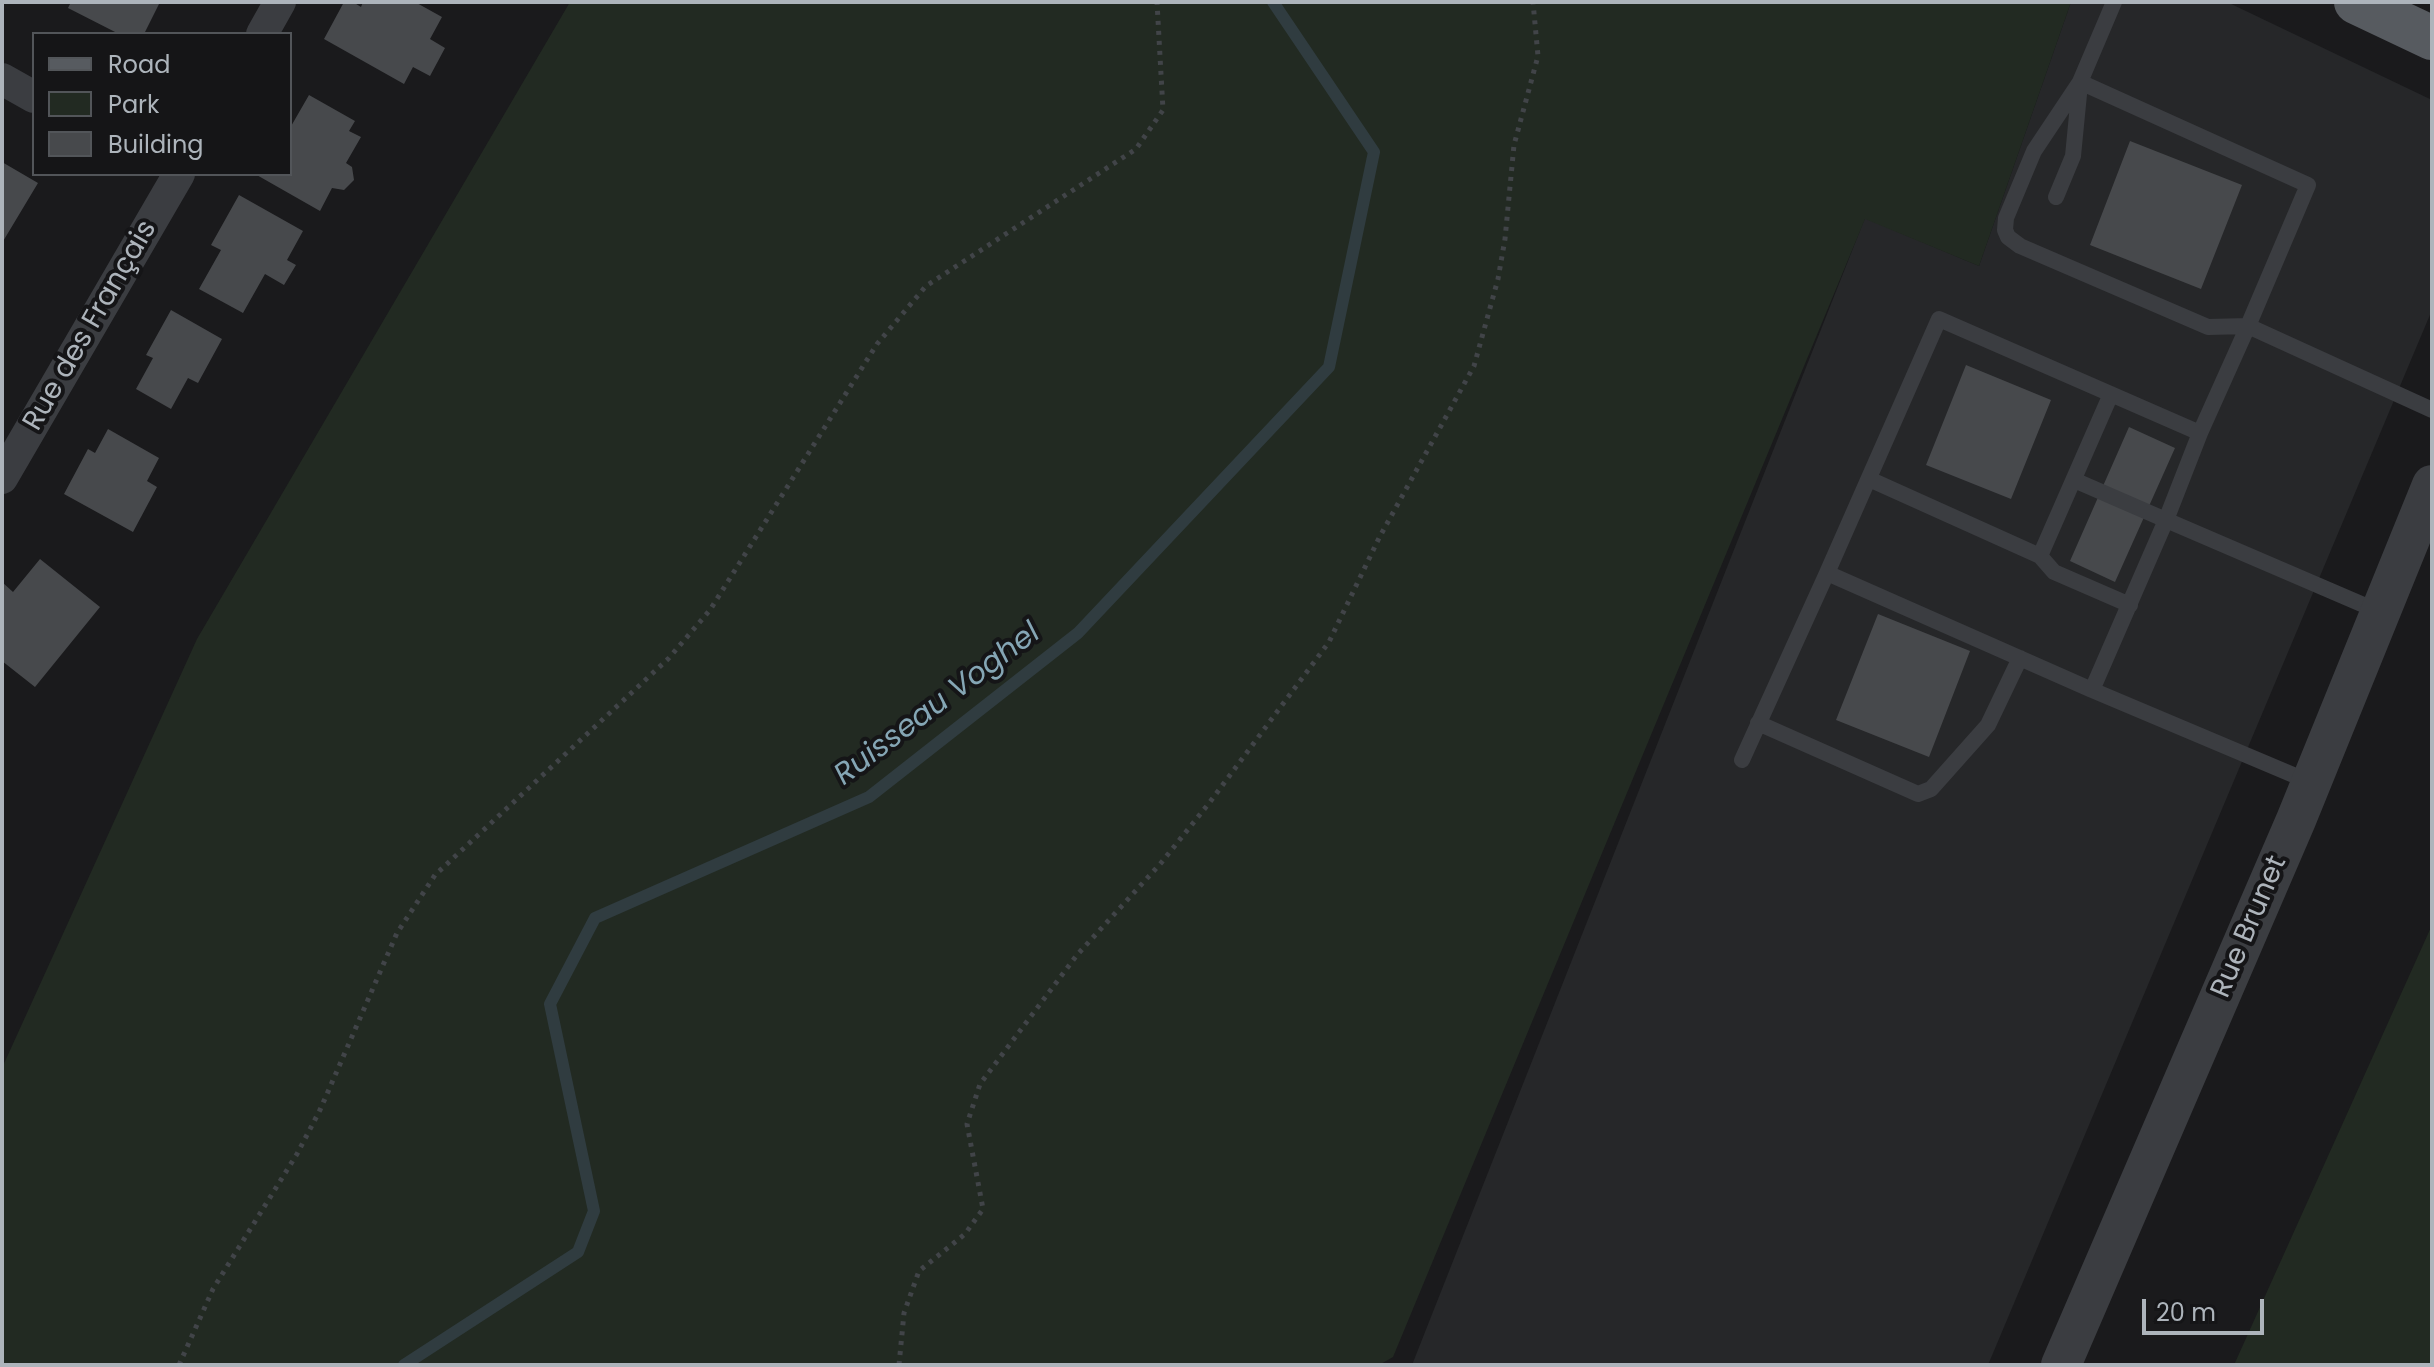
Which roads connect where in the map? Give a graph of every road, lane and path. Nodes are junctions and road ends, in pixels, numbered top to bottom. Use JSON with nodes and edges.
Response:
{"nodes":[{"id":1,"x":280,"y":2,"type":"edge"},
{"id":2,"x":1157,"y":2,"type":"edge"},
{"id":3,"x":1533,"y":2,"type":"edge"},
{"id":4,"x":2114,"y":2,"type":"edge"},
{"id":5,"x":2356,"y":2,"type":"edge"},
{"id":6,"x":263,"y":32,"type":"edge"},
{"id":7,"x":2432,"y":38,"type":"edge"},
{"id":8,"x":2,"y":79,"type":"edge"},
{"id":9,"x":2080,"y":82,"type":"junction"},
{"id":10,"x":32,"y":96,"type":"edge"},
{"id":11,"x":176,"y":176,"type":"edge"},
{"id":12,"x":2056,"y":197,"type":"dead end"},
{"id":13,"x":2248,"y":326,"type":"junction"},
{"id":14,"x":2111,"y":394,"type":"junction"},
{"id":15,"x":2432,"y":410,"type":"edge"},
{"id":16,"x":2200,"y":433,"type":"junction"},
{"id":17,"x":2,"y":478,"type":"edge"},
{"id":18,"x":1869,"y":479,"type":"junction"},
{"id":19,"x":2074,"y":480,"type":"junction"},
{"id":20,"x":2432,"y":485,"type":"edge"},
{"id":21,"x":2166,"y":520,"type":"junction"},
{"id":22,"x":2040,"y":556,"type":"junction"},
{"id":23,"x":1827,"y":573,"type":"junction"},
{"id":24,"x":2130,"y":605,"type":"junction"},
{"id":25,"x":2380,"y":612,"type":"junction"},
{"id":26,"x":2020,"y":658,"type":"junction"},
{"id":27,"x":2092,"y":690,"type":"junction"},
{"id":28,"x":1758,"y":723,"type":"junction"},
{"id":29,"x":1742,"y":760,"type":"dead end"},
{"id":30,"x":2311,"y":783,"type":"junction"},
{"id":31,"x":179,"y":1365,"type":"edge"},
{"id":32,"x":899,"y":1365,"type":"edge"},
{"id":33,"x":2061,"y":1365,"type":"edge"}],
"edges":[{"from":1,"to":6,"type":"street"},
{"from":2,"to":31,"type":"path"},
{"from":3,"to":32,"type":"path"},
{"from":4,"to":9,"type":"lane"},
{"from":5,"to":7,"type":"main road"},
{"from":8,"to":10,"type":"street"},
{"from":9,"to":12,"type":"lane"},
{"from":9,"to":13,"type":"lane"},
{"from":9,"to":13,"type":"lane"},
{"from":11,"to":17,"type":"street","name":"Rue des Français"},
{"from":13,"to":15,"type":"lane"},
{"from":13,"to":16,"type":"lane"},
{"from":14,"to":16,"type":"lane"},
{"from":14,"to":18,"type":"lane"},
{"from":14,"to":19,"type":"lane"},
{"from":16,"to":21,"type":"lane"},
{"from":18,"to":22,"type":"lane"},
{"from":18,"to":23,"type":"lane"},
{"from":19,"to":21,"type":"lane"},
{"from":19,"to":22,"type":"lane"},
{"from":20,"to":25,"type":"street","name":"Rue Brunet"},
{"from":21,"to":24,"type":"lane"},
{"from":21,"to":25,"type":"lane"},
{"from":22,"to":24,"type":"lane"},
{"from":23,"to":26,"type":"lane"},
{"from":23,"to":28,"type":"lane"},
{"from":24,"to":27,"type":"lane"},
{"from":25,"to":30,"type":"street","name":"Rue Brunet"},
{"from":26,"to":27,"type":"lane"},
{"from":26,"to":28,"type":"lane"},
{"from":27,"to":30,"type":"lane"},
{"from":28,"to":29,"type":"lane"},
{"from":30,"to":33,"type":"street","name":"Rue Brunet"}]}
